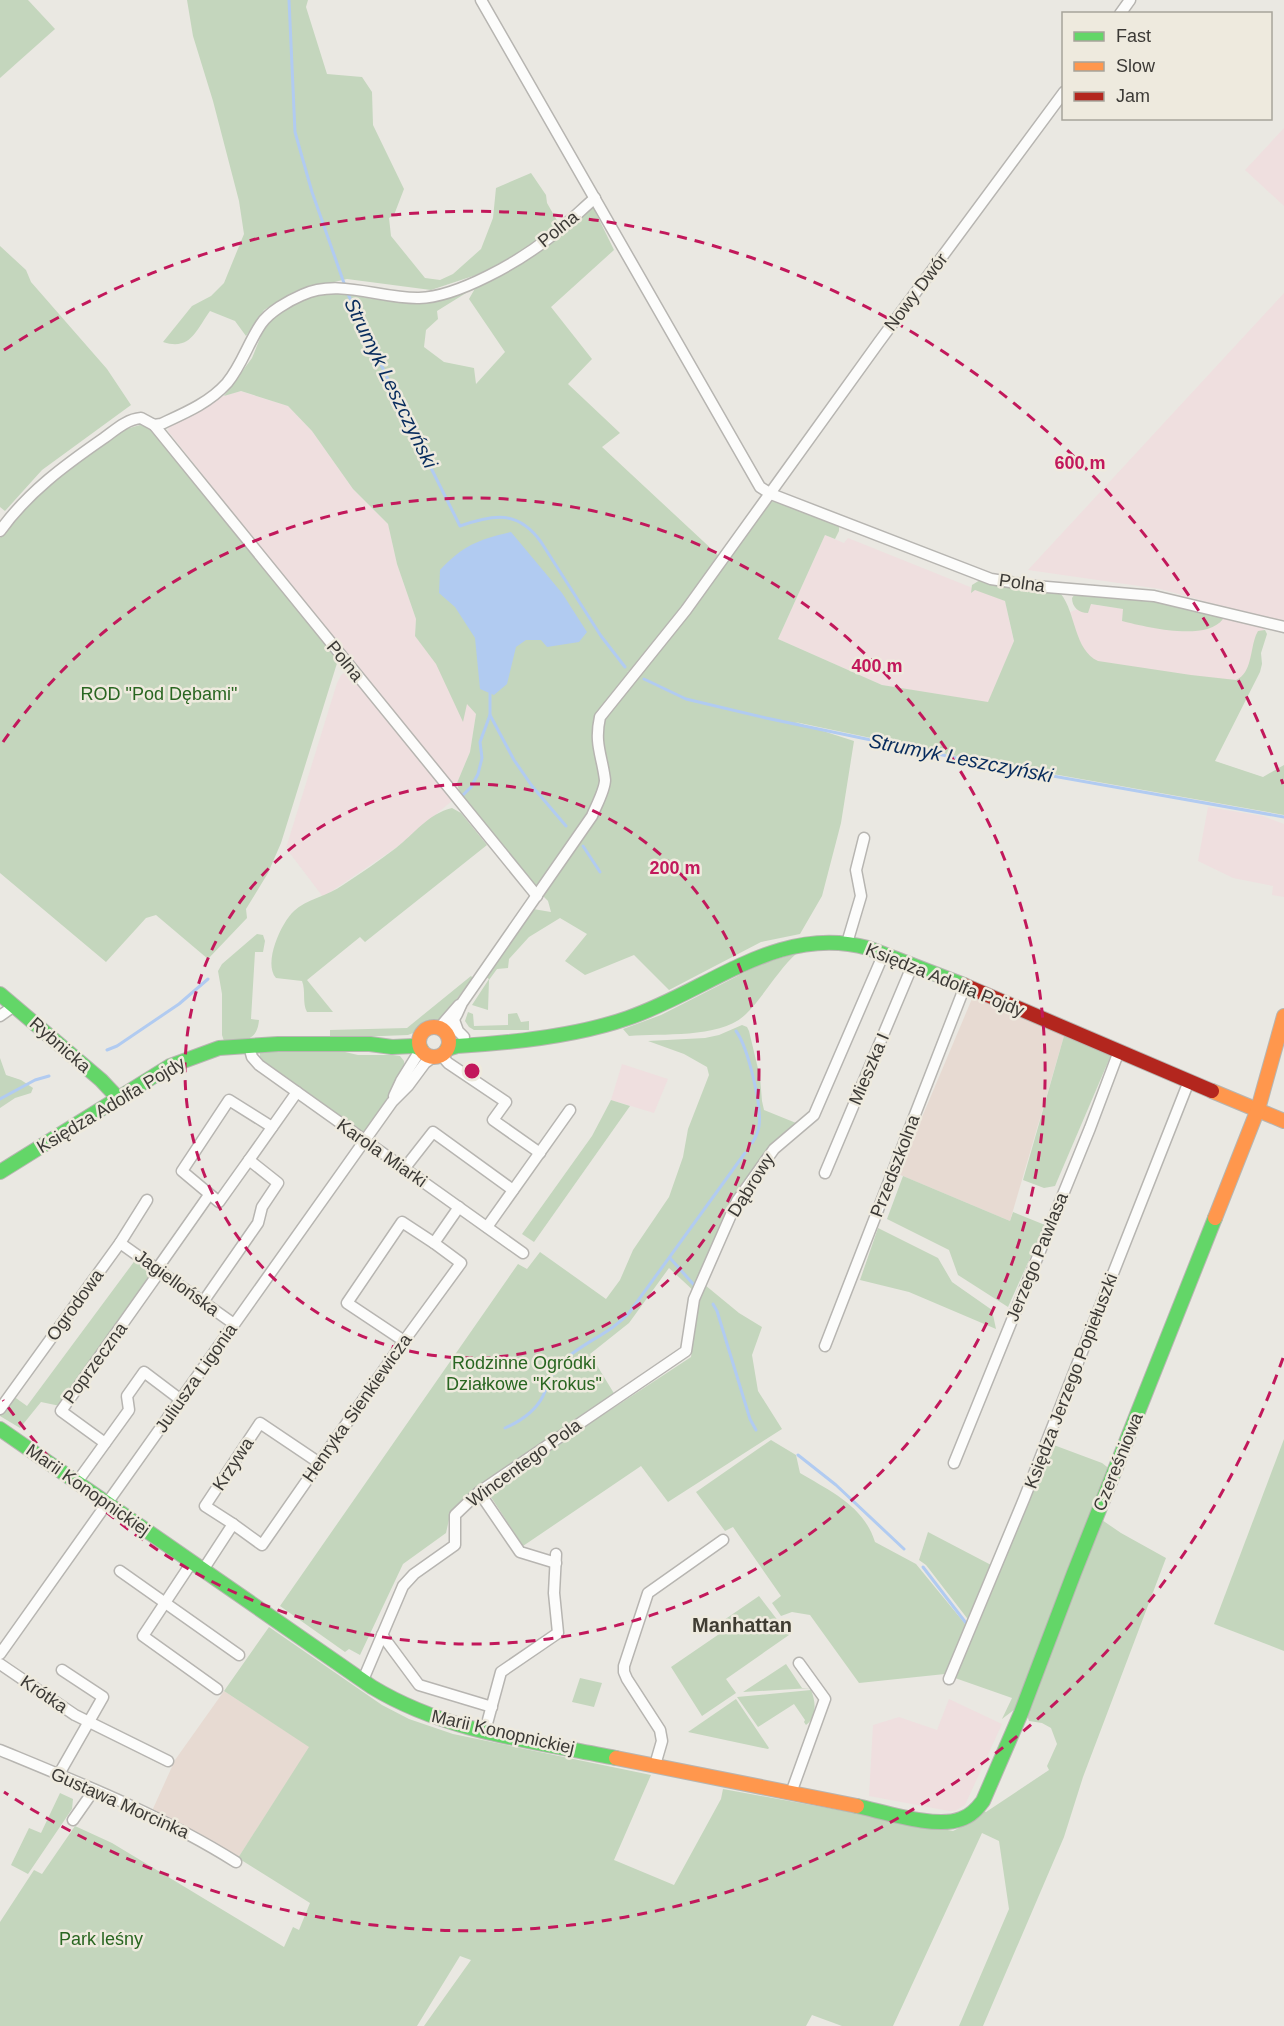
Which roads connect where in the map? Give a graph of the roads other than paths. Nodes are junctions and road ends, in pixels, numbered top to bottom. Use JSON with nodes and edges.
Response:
{"nodes":[{"id":1,"x":481,"y":0,"type":"edge"},
{"id":2,"x":1062,"y":95,"type":"edge"},
{"id":3,"x":595,"y":198,"type":"junction"},
{"id":4,"x":154,"y":425,"type":"junction"},
{"id":5,"x":771,"y":494,"type":"junction"},
{"id":6,"x":0,"y":531,"type":"edge"},
{"id":7,"x":1284,"y":627,"type":"edge"},
{"id":8,"x":864,"y":838,"type":"dead end"},
{"id":9,"x":537,"y":896,"type":"junction"},
{"id":10,"x":847,"y":943,"type":"junction"},
{"id":11,"x":884,"y":953,"type":"junction"},
{"id":12,"x":913,"y":964,"type":"junction"},
{"id":13,"x":965,"y":986,"type":"junction"},
{"id":14,"x":0,"y":994,"type":"edge"},
{"id":15,"x":462,"y":1003,"type":"junction"},
{"id":16,"x":14,"y":1006,"type":"junction"},
{"id":17,"x":0,"y":1016,"type":"edge"},
{"id":18,"x":1284,"y":1016,"type":"edge"},
{"id":19,"x":454,"y":1020,"type":"junction"},
{"id":20,"x":421,"y":1035,"type":"junction"},
{"id":21,"x":464,"y":1037,"type":"junction"},
{"id":22,"x":531,"y":1038,"type":"junction"},
{"id":23,"x":442,"y":1043,"type":"junction"},
{"id":24,"x":370,"y":1044,"type":"junction"},
{"id":25,"x":249,"y":1046,"type":"junction"},
{"id":26,"x":392,"y":1047,"type":"junction"},
{"id":27,"x":421,"y":1049,"type":"junction"},
{"id":28,"x":1119,"y":1051,"type":"junction"},
{"id":29,"x":407,"y":1072,"type":"junction"},
{"id":30,"x":1189,"y":1081,"type":"junction"},
{"id":31,"x":297,"y":1092,"type":"junction"},
{"id":32,"x":118,"y":1098,"type":"junction"},
{"id":33,"x":392,"y":1102,"type":"junction"},
{"id":34,"x":1258,"y":1109,"type":"junction"},
{"id":35,"x":570,"y":1110,"type":"dead end"},
{"id":36,"x":1284,"y":1121,"type":"edge"},
{"id":37,"x":272,"y":1127,"type":"junction"},
{"id":38,"x":364,"y":1141,"type":"junction"},
{"id":39,"x":540,"y":1153,"type":"junction"},
{"id":40,"x":249,"y":1160,"type":"junction"},
{"id":41,"x":404,"y":1169,"type":"junction"},
{"id":42,"x":0,"y":1172,"type":"edge"},
{"id":43,"x":825,"y":1173,"type":"dead end"},
{"id":44,"x":513,"y":1190,"type":"junction"},
{"id":45,"x":209,"y":1195,"type":"junction"},
{"id":46,"x":147,"y":1200,"type":"dead end"},
{"id":47,"x":459,"y":1207,"type":"junction"},
{"id":48,"x":487,"y":1227,"type":"junction"},
{"id":49,"x":120,"y":1243,"type":"junction"},
{"id":50,"x":434,"y":1243,"type":"junction"},
{"id":51,"x":523,"y":1253,"type":"dead end"},
{"id":52,"x":159,"y":1270,"type":"junction"},
{"id":53,"x":694,"y":1299,"type":"joint"},
{"id":54,"x":203,"y":1302,"type":"junction"},
{"id":55,"x":234,"y":1324,"type":"junction"},
{"id":56,"x":404,"y":1341,"type":"junction"},
{"id":57,"x":825,"y":1346,"type":"dead end"},
{"id":58,"x":181,"y":1400,"type":"junction"},
{"id":59,"x":0,"y":1409,"type":"edge"},
{"id":60,"x":0,"y":1429,"type":"edge"},
{"id":61,"x":105,"y":1443,"type":"junction"},
{"id":62,"x":318,"y":1462,"type":"junction"},
{"id":63,"x":954,"y":1463,"type":"dead end"},
{"id":64,"x":77,"y":1482,"type":"junction"},
{"id":65,"x":478,"y":1492,"type":"junction"},
{"id":66,"x":107,"y":1503,"type":"junction"},
{"id":67,"x":233,"y":1524,"type":"junction"},
{"id":68,"x":723,"y":1540,"type":"dead end"},
{"id":69,"x":198,"y":1566,"type":"junction"},
{"id":70,"x":120,"y":1571,"type":"dead end"},
{"id":71,"x":165,"y":1602,"type":"junction"},
{"id":72,"x":382,"y":1635,"type":"junction"},
{"id":73,"x":1,"y":1652,"type":"edge"},
{"id":74,"x":239,"y":1655,"type":"dead end"},
{"id":75,"x":799,"y":1663,"type":"dead end"},
{"id":76,"x":0,"y":1664,"type":"edge"},
{"id":77,"x":62,"y":1670,"type":"dead end"},
{"id":78,"x":949,"y":1679,"type":"dead end"},
{"id":79,"x":363,"y":1680,"type":"junction"},
{"id":80,"x":217,"y":1689,"type":"dead end"},
{"id":81,"x":492,"y":1707,"type":"junction"},
{"id":82,"x":89,"y":1722,"type":"junction"},
{"id":83,"x":485,"y":1731,"type":"junction"},
{"id":84,"x":0,"y":1750,"type":"edge"},
{"id":85,"x":168,"y":1761,"type":"dead end"},
{"id":86,"x":656,"y":1765,"type":"junction"},
{"id":87,"x":59,"y":1774,"type":"junction"},
{"id":88,"x":94,"y":1790,"type":"junction"},
{"id":89,"x":791,"y":1792,"type":"junction"},
{"id":90,"x":975,"y":1812,"type":"joint"},
{"id":91,"x":73,"y":1820,"type":"dead end"},
{"id":92,"x":236,"y":1862,"type":"dead end"}],
"edges":[{"from":1,"to":3,"type":"street","name":"Polna"},
{"from":2,"to":5,"type":"street","name":"Nowy Dwór"},
{"from":3,"to":4,"type":"street","name":"Polna"},
{"from":3,"to":5,"type":"street","name":"Polna"},
{"from":4,"to":6,"type":"street","name":"Polna"},
{"from":4,"to":9,"type":"street","name":"Polna"},
{"from":5,"to":7,"type":"street","name":"Polna"},
{"from":5,"to":9,"type":"street"},
{"from":8,"to":10,"type":"street"},
{"from":9,"to":15,"type":"street"},
{"from":10,"to":11,"type":"street","name":"Księdza Adolfa Pojdy"},
{"from":10,"to":22,"type":"street","name":"Księdza Adolfa Pojdy"},
{"from":11,"to":12,"type":"street","name":"Księdza Adolfa Pojdy"},
{"from":11,"to":53,"type":"street","name":"Dąbrowy"},
{"from":12,"to":13,"type":"street","name":"Księdza Adolfa Pojdy"},
{"from":12,"to":43,"type":"street","name":"Mieszka I"},
{"from":13,"to":28,"type":"street","name":"Księdza Adolfa Pojdy"},
{"from":13,"to":57,"type":"street","name":"Przedszkolna"},
{"from":14,"to":16,"type":"street","name":"Rybnicka"},
{"from":15,"to":19,"type":"street"},
{"from":15,"to":23,"type":"street"},
{"from":16,"to":17,"type":"street"},
{"from":16,"to":32,"type":"street","name":"Rybnicka"},
{"from":18,"to":34,"type":"street","name":"Czereśniowa"},
{"from":19,"to":21,"type":"street"},
{"from":19,"to":23,"type":"street"},
{"from":20,"to":23,"type":"street","name":"Księdza Adolfa Pojdy"},
{"from":20,"to":24,"type":"street","name":"Księdza Adolfa Pojdy"},
{"from":20,"to":27,"type":"street"},
{"from":21,"to":22,"type":"street","name":"Księdza Adolfa Pojdy"},
{"from":21,"to":23,"type":"street","name":"Księdza Adolfa Pojdy"},
{"from":22,"to":23,"type":"street","name":"Księdza Adolfa Pojdy"},
{"from":23,"to":27,"type":"street"},
{"from":23,"to":33,"type":"street","name":"Juliusza Ligonia"},
{"from":23,"to":39,"type":"street"},
{"from":24,"to":25,"type":"street","name":"Księdza Adolfa Pojdy"},
{"from":24,"to":26,"type":"street","name":"Księdza Adolfa Pojdy"},
{"from":25,"to":31,"type":"street","name":"Karola Miarki"},
{"from":25,"to":32,"type":"street","name":"Księdza Adolfa Pojdy"},
{"from":26,"to":27,"type":"street","name":"Księdza Adolfa Pojdy"},
{"from":26,"to":29,"type":"street"},
{"from":27,"to":29,"type":"street","name":"Juliusza Ligonia"},
{"from":28,"to":30,"type":"street","name":"Księdza Adolfa Pojdy"},
{"from":28,"to":63,"type":"street","name":"Jerzego Pawlasa"},
{"from":29,"to":33,"type":"street","name":"Juliusza Ligonia"},
{"from":30,"to":34,"type":"street","name":"Księdza Adolfa Pojdy"},
{"from":30,"to":78,"type":"street","name":"Księdza Jerzego Popiełuszki"},
{"from":31,"to":37,"type":"street"},
{"from":31,"to":38,"type":"street","name":"Karola Miarki"},
{"from":32,"to":42,"type":"street","name":"Księdza Adolfa Pojdy"},
{"from":33,"to":38,"type":"street","name":"Juliusza Ligonia"},
{"from":34,"to":36,"type":"street","name":"Księdza Adolfa Pojdy"},
{"from":34,"to":90,"type":"street","name":"Czereśniowa"},
{"from":35,"to":39,"type":"street"},
{"from":37,"to":40,"type":"street"},
{"from":37,"to":45,"type":"street"},
{"from":38,"to":41,"type":"street","name":"Karola Miarki"},
{"from":38,"to":55,"type":"street","name":"Juliusza Ligonia"},
{"from":39,"to":44,"type":"street"},
{"from":40,"to":45,"type":"street"},
{"from":40,"to":54,"type":"street"},
{"from":41,"to":44,"type":"street"},
{"from":41,"to":47,"type":"street","name":"Karola Miarki"},
{"from":44,"to":48,"type":"street"},
{"from":45,"to":52,"type":"street"},
{"from":46,"to":49,"type":"street","name":"Ogrodowa"},
{"from":47,"to":48,"type":"street","name":"Karola Miarki"},
{"from":47,"to":50,"type":"street"},
{"from":48,"to":51,"type":"street","name":"Karola Miarki"},
{"from":49,"to":52,"type":"street","name":"Jagiellońska"},
{"from":49,"to":59,"type":"street","name":"Ogrodowa"},
{"from":50,"to":56,"type":"street","name":"Henryka Sienkiewicza"},
{"from":50,"to":56,"type":"street"},
{"from":52,"to":54,"type":"street","name":"Jagiellońska"},
{"from":52,"to":61,"type":"street","name":"Poprzeczna"},
{"from":53,"to":65,"type":"street","name":"Wincentego Pola"},
{"from":54,"to":55,"type":"street","name":"Jagiellońska"},
{"from":55,"to":58,"type":"street","name":"Juliusza Ligonia"},
{"from":56,"to":62,"type":"street","name":"Henryka Sienkiewicza"},
{"from":58,"to":61,"type":"street"},
{"from":58,"to":66,"type":"street","name":"Juliusza Ligonia"},
{"from":60,"to":64,"type":"street","name":"Marii Konopnickiej"},
{"from":61,"to":64,"type":"street"},
{"from":62,"to":67,"type":"street","name":"Henryka Sienkiewicza"},
{"from":62,"to":67,"type":"street","name":"Krzywa"},
{"from":64,"to":66,"type":"street","name":"Marii Konopnickiej"},
{"from":65,"to":72,"type":"street","name":"Wincentego Pola"},
{"from":65,"to":81,"type":"street"},
{"from":66,"to":69,"type":"street","name":"Marii Konopnickiej"},
{"from":66,"to":73,"type":"street","name":"Juliusza Ligonia"},
{"from":67,"to":69,"type":"street"},
{"from":68,"to":86,"type":"street"},
{"from":69,"to":71,"type":"street"},
{"from":69,"to":79,"type":"street","name":"Marii Konopnickiej"},
{"from":70,"to":71,"type":"street"},
{"from":71,"to":74,"type":"street"},
{"from":71,"to":80,"type":"street"},
{"from":72,"to":79,"type":"street","name":"Wincentego Pola"},
{"from":72,"to":81,"type":"street"},
{"from":75,"to":89,"type":"street"},
{"from":76,"to":82,"type":"street","name":"Krótka"},
{"from":77,"to":82,"type":"street","name":"Krótka"},
{"from":79,"to":83,"type":"street","name":"Marii Konopnickiej"},
{"from":81,"to":83,"type":"street"},
{"from":82,"to":85,"type":"street","name":"Krótka"},
{"from":82,"to":87,"type":"street"},
{"from":83,"to":86,"type":"street","name":"Marii Konopnickiej"},
{"from":84,"to":87,"type":"street","name":"Gustawa Morcinka"},
{"from":86,"to":89,"type":"street","name":"Marii Konopnickiej"},
{"from":87,"to":88,"type":"street","name":"Gustawa Morcinka"},
{"from":88,"to":91,"type":"street"},
{"from":88,"to":92,"type":"street","name":"Gustawa Morcinka"},
{"from":89,"to":90,"type":"street","name":"Marii Konopnickiej"}]}
